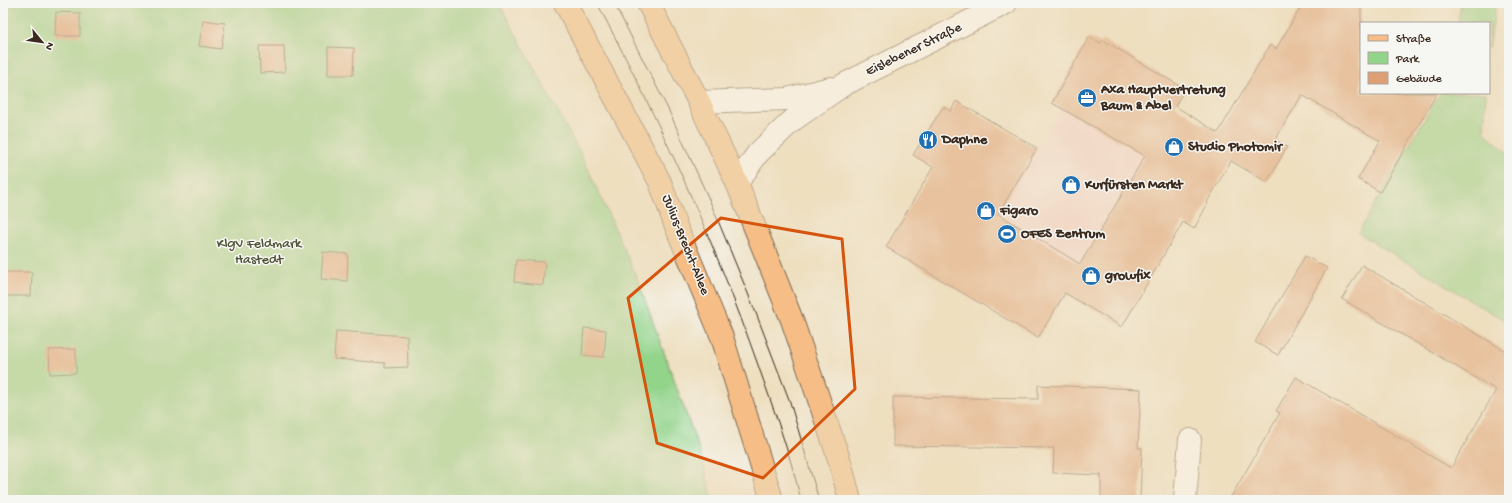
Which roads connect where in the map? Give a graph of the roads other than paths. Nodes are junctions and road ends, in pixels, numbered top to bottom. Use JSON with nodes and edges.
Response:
{"nodes":[{"id":1,"x":565,"y":3,"type":"edge"},
{"id":2,"x":648,"y":3,"type":"edge"},
{"id":3,"x":1006,"y":3,"type":"edge"},
{"id":4,"x":843,"y":85,"type":"junction"},
{"id":5,"x":700,"y":102,"type":"junction"},
{"id":6,"x":737,"y":183,"type":"junction"},
{"id":7,"x":1190,"y":440,"type":"dead end"},
{"id":8,"x":772,"y":500,"type":"edge"},
{"id":9,"x":850,"y":500,"type":"edge"},
{"id":10,"x":1185,"y":500,"type":"edge"}],
"edges":[{"from":1,"to":8,"type":"main road","name":"Julius-Brecht-Allee"},
{"from":2,"to":5,"type":"main road"},
{"from":3,"to":4,"type":"street","name":"Eislebener Straße"},
{"from":4,"to":5,"type":"street","name":"Eislebener Straße"},
{"from":4,"to":6,"type":"street","name":"Eislebener Straße"},
{"from":5,"to":6,"type":"main road"},
{"from":6,"to":9,"type":"main road"},
{"from":7,"to":10,"type":"street"}]}
